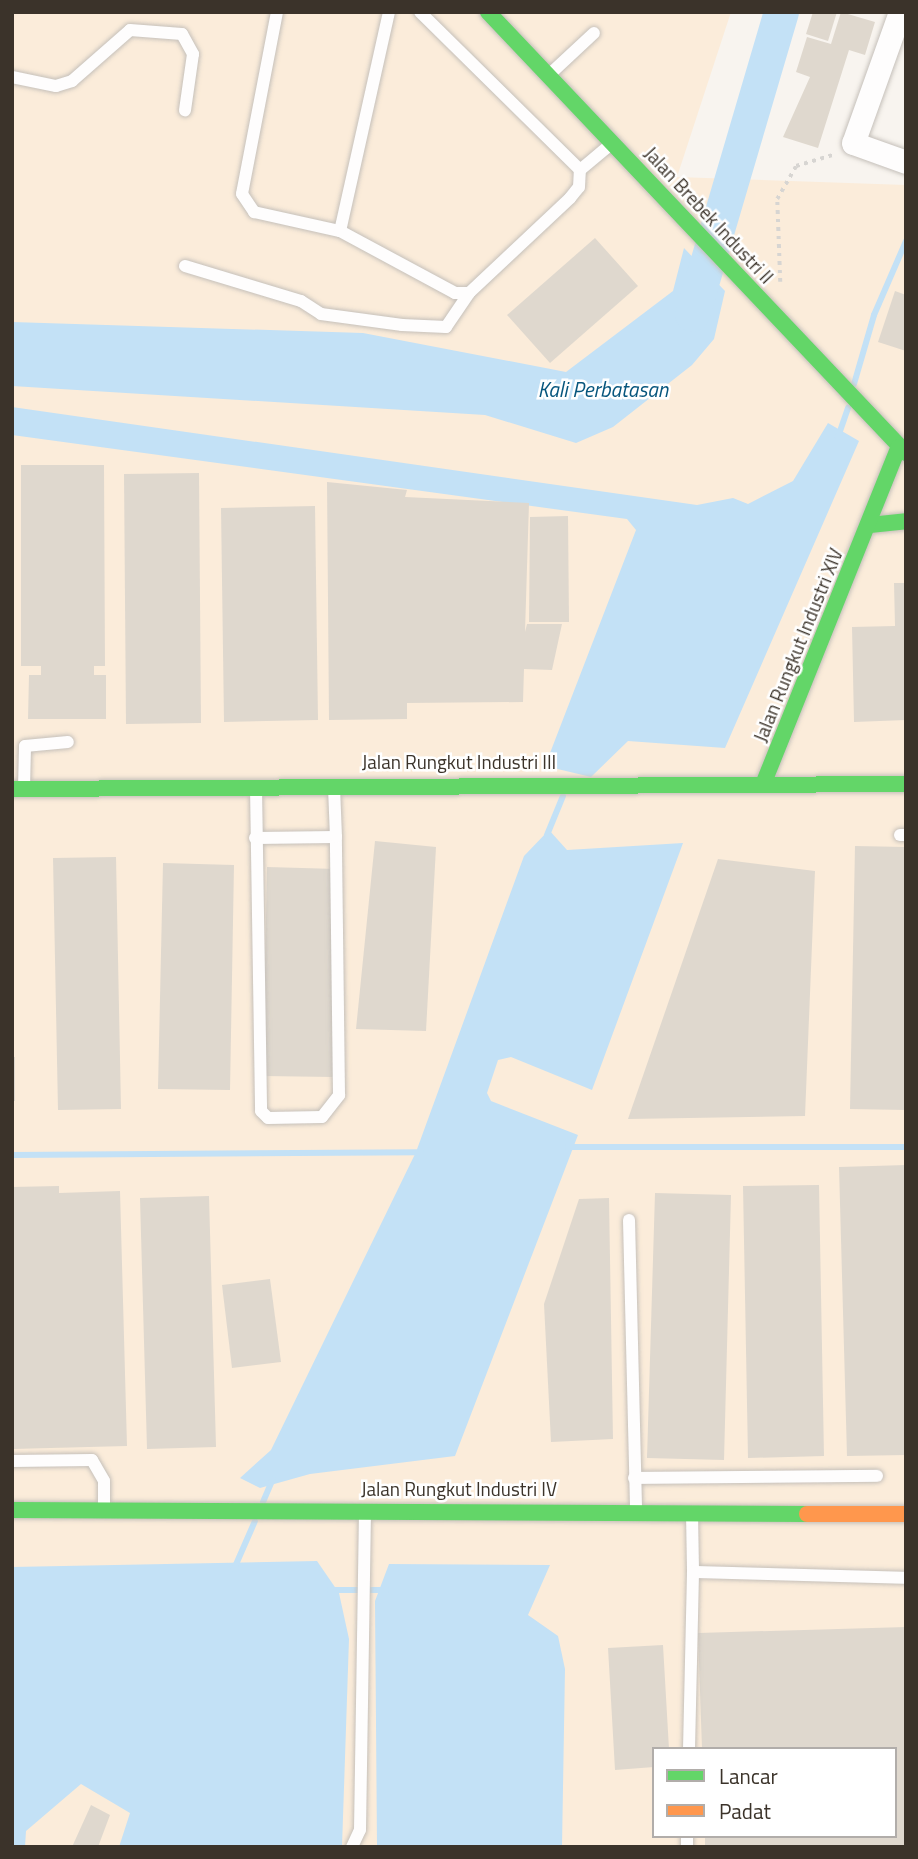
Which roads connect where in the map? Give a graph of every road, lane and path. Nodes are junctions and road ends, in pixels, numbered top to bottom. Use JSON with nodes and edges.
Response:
{"nodes":[{"id":1,"x":277,"y":12,"type":"edge"},
{"id":2,"x":389,"y":12,"type":"edge"},
{"id":3,"x":420,"y":12,"type":"edge"},
{"id":4,"x":488,"y":12,"type":"edge"},
{"id":5,"x":900,"y":12,"type":"edge"},
{"id":6,"x":594,"y":33,"type":"dead end"},
{"id":7,"x":549,"y":75,"type":"junction"},
{"id":8,"x":12,"y":77,"type":"edge"},
{"id":9,"x":185,"y":110,"type":"dead end"},
{"id":10,"x":612,"y":143,"type":"junction"},
{"id":11,"x":853,"y":143,"type":"junction"},
{"id":12,"x":906,"y":162,"type":"edge"},
{"id":13,"x":580,"y":170,"type":"junction"},
{"id":14,"x":340,"y":230,"type":"junction"},
{"id":15,"x":184,"y":267,"type":"dead end"},
{"id":16,"x":470,"y":293,"type":"junction"},
{"id":17,"x":771,"y":311,"type":"junction"},
{"id":18,"x":902,"y":450,"type":"edge"},
{"id":19,"x":906,"y":521,"type":"edge"},
{"id":20,"x":870,"y":525,"type":"junction"},
{"id":21,"x":68,"y":742,"type":"dead end"},
{"id":22,"x":764,"y":782,"type":"junction"},
{"id":23,"x":256,"y":784,"type":"junction"},
{"id":24,"x":334,"y":784,"type":"junction"},
{"id":25,"x":906,"y":784,"type":"edge"},
{"id":26,"x":18,"y":789,"type":"edge"},
{"id":27,"x":336,"y":837,"type":"junction"},
{"id":28,"x":255,"y":838,"type":"junction"},
{"id":29,"x":629,"y":1220,"type":"dead end"},
{"id":30,"x":12,"y":1461,"type":"edge"},
{"id":31,"x":877,"y":1476,"type":"dead end"},
{"id":32,"x":634,"y":1478,"type":"junction"},
{"id":33,"x":364,"y":1509,"type":"junction"},
{"id":34,"x":12,"y":1510,"type":"edge"},
{"id":35,"x":104,"y":1510,"type":"junction"},
{"id":36,"x":636,"y":1511,"type":"junction"},
{"id":37,"x":692,"y":1511,"type":"junction"},
{"id":38,"x":906,"y":1514,"type":"edge"},
{"id":39,"x":693,"y":1572,"type":"junction"},
{"id":40,"x":906,"y":1578,"type":"edge"},
{"id":41,"x":689,"y":1747,"type":"edge"},
{"id":42,"x":352,"y":1847,"type":"edge"}],
"edges":[{"from":1,"to":14,"type":"lane"},
{"from":2,"to":14,"type":"lane"},
{"from":3,"to":13,"type":"lane"},
{"from":4,"to":7,"type":"street","name":"Jalan Brebek Industri II"},
{"from":5,"to":11,"type":"street"},
{"from":6,"to":7,"type":"lane"},
{"from":7,"to":10,"type":"street","name":"Jalan Brebek Industri II"},
{"from":8,"to":9,"type":"lane"},
{"from":10,"to":13,"type":"lane"},
{"from":10,"to":17,"type":"street","name":"Jalan Brebek Industri II"},
{"from":11,"to":12,"type":"street"},
{"from":11,"to":17,"type":"path"},
{"from":13,"to":16,"type":"lane"},
{"from":14,"to":16,"type":"lane"},
{"from":15,"to":16,"type":"lane"},
{"from":17,"to":18,"type":"street","name":"Jalan Brebek Industri II"},
{"from":18,"to":20,"type":"street","name":"Jalan Rungkut Industri XIV"},
{"from":19,"to":20,"type":"street"},
{"from":20,"to":22,"type":"street","name":"Jalan Rungkut Industri XIV"},
{"from":21,"to":26,"type":"lane"},
{"from":22,"to":24,"type":"street","name":"Jalan Rungkut Industri III"},
{"from":22,"to":25,"type":"street","name":"Jalan Rungkut Industri III"},
{"from":23,"to":24,"type":"street","name":"Jalan Rungkut Industri III"},
{"from":23,"to":26,"type":"street","name":"Jalan Rungkut Industri III"},
{"from":23,"to":28,"type":"lane"},
{"from":24,"to":27,"type":"lane"},
{"from":27,"to":28,"type":"lane"},
{"from":27,"to":28,"type":"lane"},
{"from":29,"to":32,"type":"lane"},
{"from":30,"to":35,"type":"lane"},
{"from":31,"to":32,"type":"lane"},
{"from":32,"to":36,"type":"lane"},
{"from":33,"to":35,"type":"street","name":"Jalan Rungkut Industri IV"},
{"from":33,"to":36,"type":"street","name":"Jalan Rungkut Industri IV"},
{"from":33,"to":42,"type":"lane"},
{"from":34,"to":35,"type":"street","name":"Jalan Rungkut Industri IV"},
{"from":36,"to":37,"type":"street","name":"Jalan Rungkut Industri IV"},
{"from":37,"to":38,"type":"street","name":"Jalan Rungkut Industri IV"},
{"from":37,"to":39,"type":"lane"},
{"from":39,"to":40,"type":"lane"},
{"from":39,"to":41,"type":"lane"}]}
